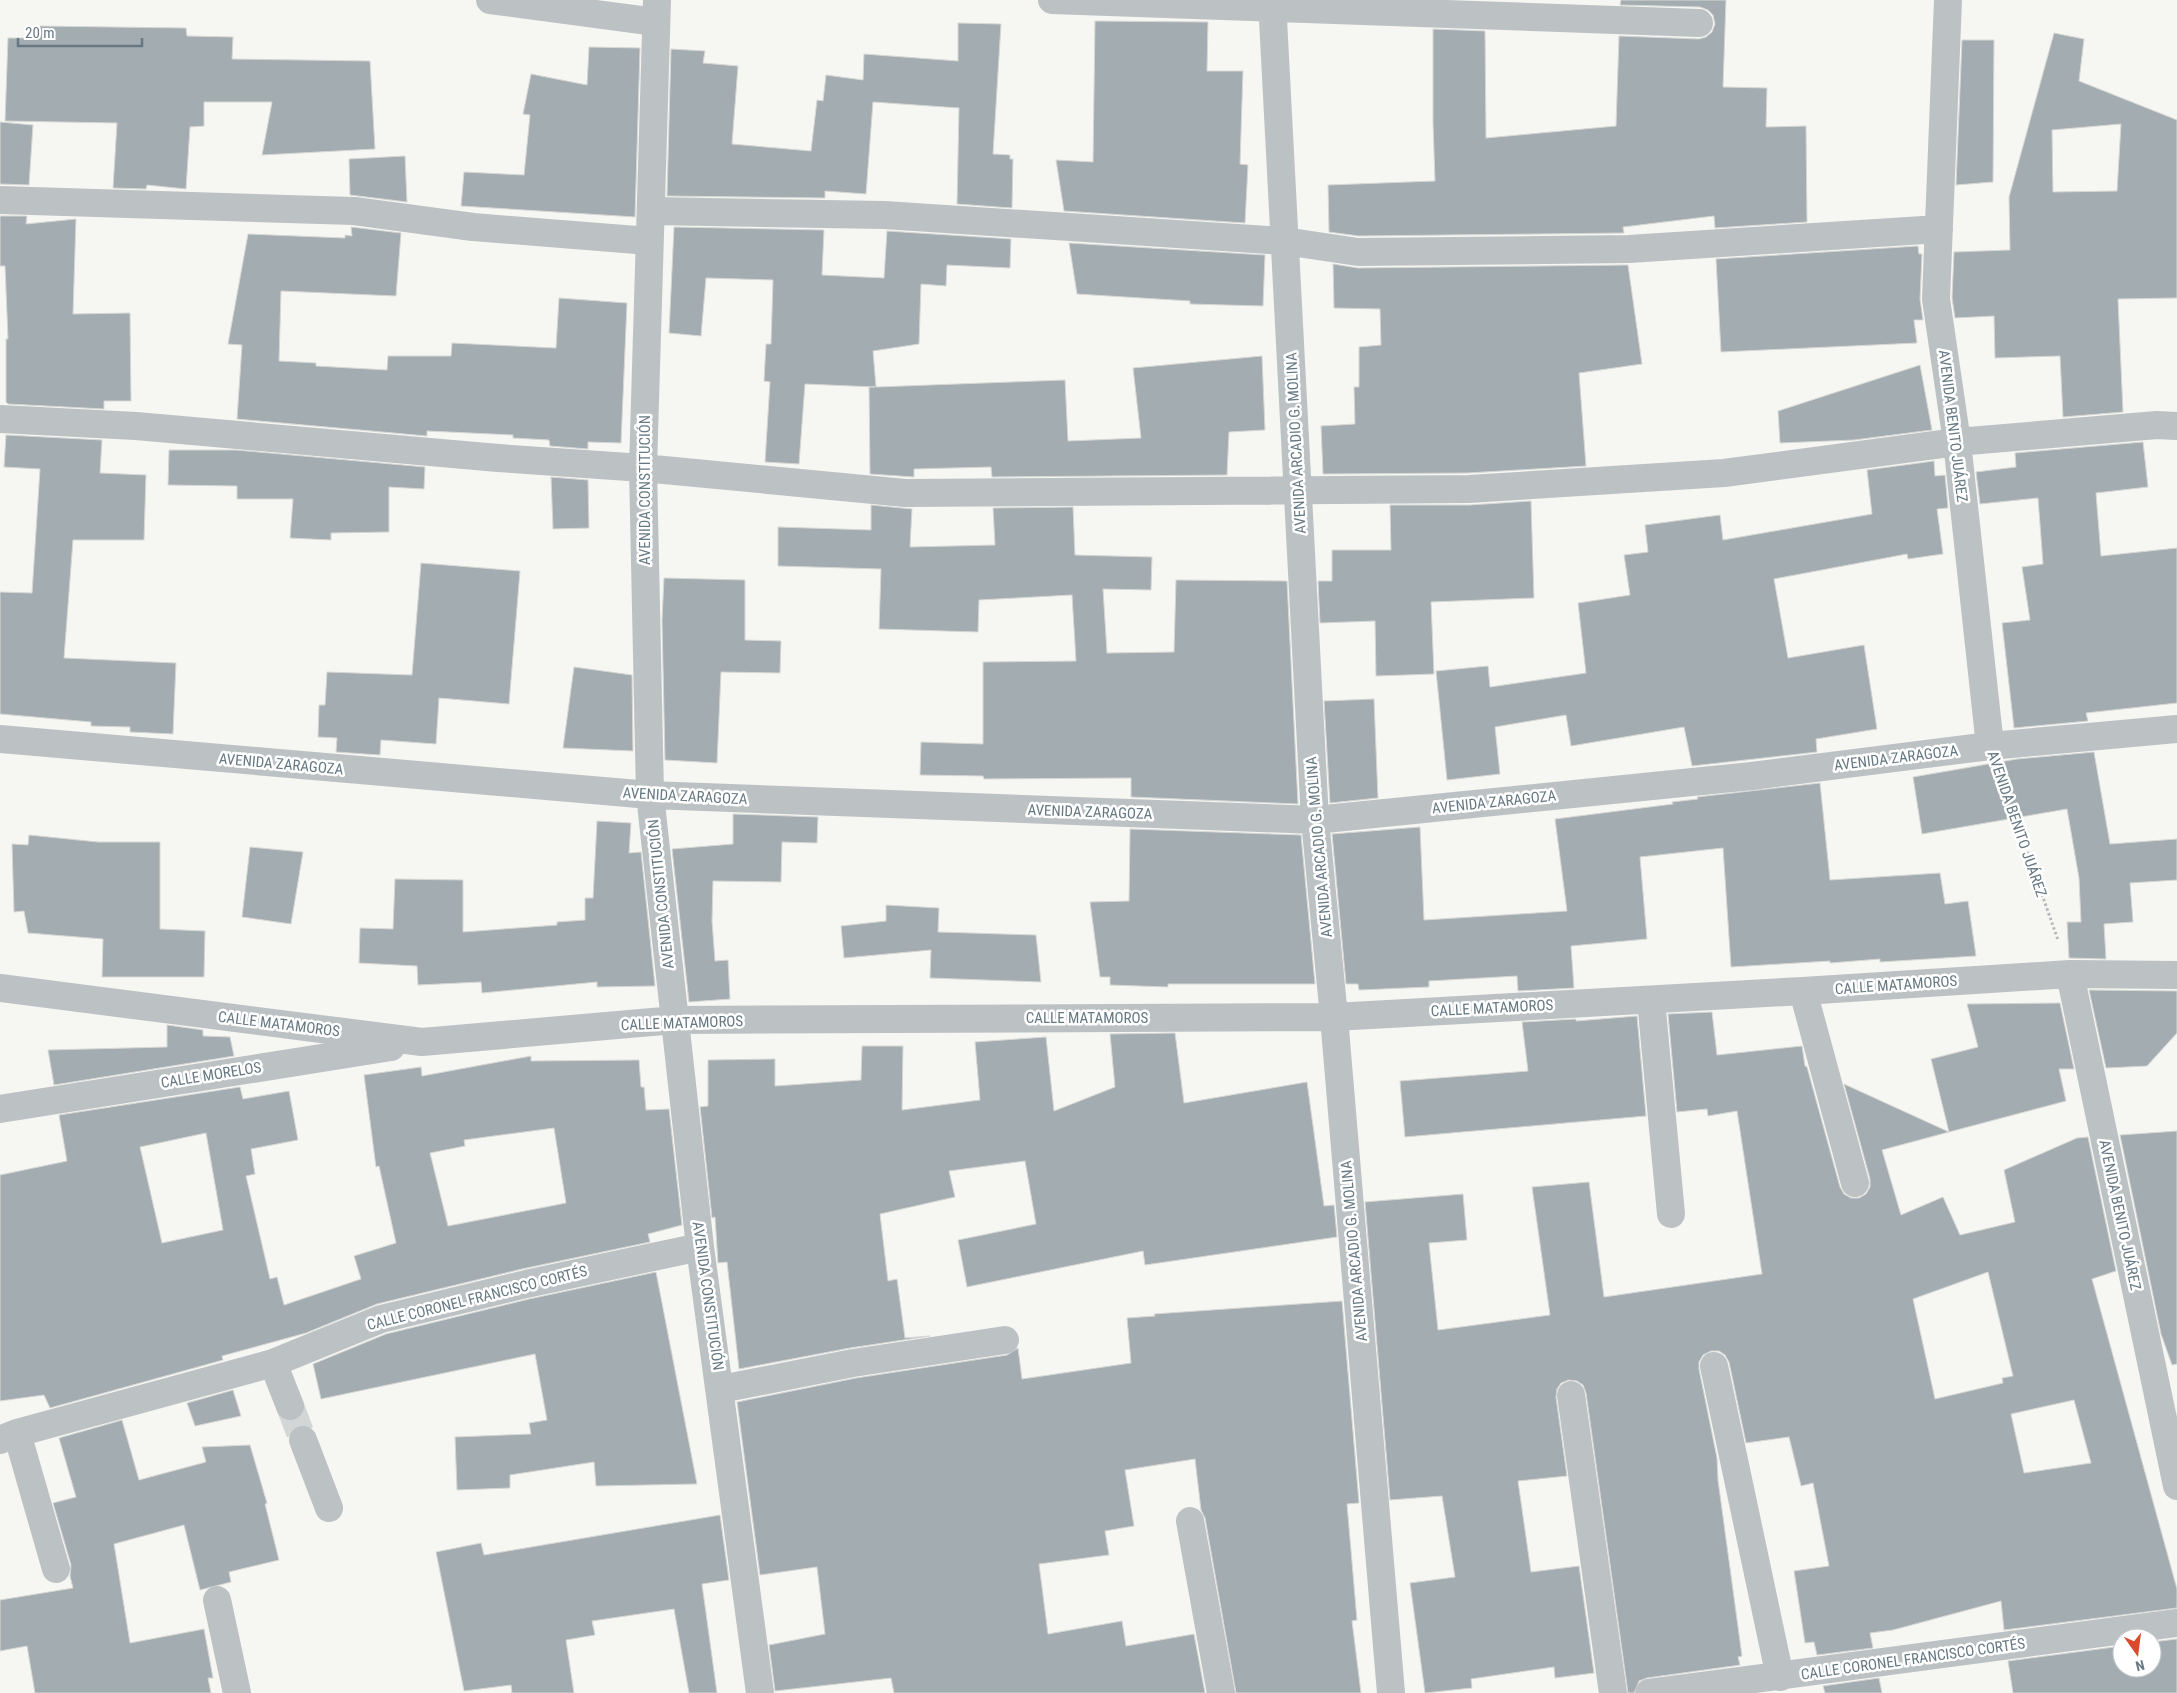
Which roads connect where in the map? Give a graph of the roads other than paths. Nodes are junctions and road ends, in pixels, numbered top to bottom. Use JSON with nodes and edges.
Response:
{"nodes":[{"id":1,"x":490,"y":0,"type":"edge"},
{"id":2,"x":1052,"y":0,"type":"edge"},
{"id":3,"x":1948,"y":0,"type":"edge"},
{"id":4,"x":1272,"y":3,"type":"edge"},
{"id":5,"x":657,"y":11,"type":"edge"},
{"id":6,"x":1699,"y":23,"type":"dead end"},
{"id":7,"x":0,"y":200,"type":"edge"},
{"id":8,"x":651,"y":210,"type":"junction"},
{"id":9,"x":1939,"y":229,"type":"junction"},
{"id":10,"x":649,"y":240,"type":"junction"},
{"id":11,"x":1284,"y":241,"type":"junction"},
{"id":12,"x":0,"y":419,"type":"edge"},
{"id":13,"x":2177,"y":426,"type":"edge"},
{"id":14,"x":1957,"y":442,"type":"junction"},
{"id":15,"x":642,"y":468,"type":"junction"},
{"id":16,"x":1299,"y":491,"type":"junction"},
{"id":17,"x":2177,"y":729,"type":"edge"},
{"id":18,"x":0,"y":739,"type":"edge"},
{"id":19,"x":1990,"y":746,"type":"junction"},
{"id":20,"x":650,"y":795,"type":"junction"},
{"id":21,"x":1315,"y":820,"type":"junction"},
{"id":22,"x":2070,"y":974,"type":"junction"},
{"id":23,"x":2177,"y":975,"type":"edge"},
{"id":24,"x":0,"y":988,"type":"edge"},
{"id":25,"x":1804,"y":992,"type":"junction"},
{"id":26,"x":1651,"y":1000,"type":"junction"},
{"id":27,"x":1334,"y":1017,"type":"junction"},
{"id":28,"x":675,"y":1020,"type":"junction"},
{"id":29,"x":422,"y":1042,"type":"junction"},
{"id":30,"x":0,"y":1108,"type":"edge"},
{"id":31,"x":1855,"y":1183,"type":"dead end"},
{"id":32,"x":1671,"y":1214,"type":"dead end"},
{"id":33,"x":700,"y":1247,"type":"junction"},
{"id":34,"x":1004,"y":1340,"type":"dead end"},
{"id":35,"x":273,"y":1363,"type":"junction"},
{"id":36,"x":1714,"y":1366,"type":"dead end"},
{"id":37,"x":721,"y":1389,"type":"junction"},
{"id":38,"x":1571,"y":1395,"type":"dead end"},
{"id":39,"x":290,"y":1406,"type":"tunnel mouth"},
{"id":40,"x":9,"y":1437,"type":"edge"},
{"id":41,"x":303,"y":1440,"type":"tunnel mouth"},
{"id":42,"x":2177,"y":1486,"type":"edge"},
{"id":43,"x":329,"y":1508,"type":"dead end"},
{"id":44,"x":1190,"y":1521,"type":"dead end"},
{"id":45,"x":56,"y":1569,"type":"dead end"},
{"id":46,"x":217,"y":1600,"type":"dead end"},
{"id":47,"x":2177,"y":1623,"type":"edge"},
{"id":48,"x":1780,"y":1678,"type":"junction"},
{"id":49,"x":237,"y":1693,"type":"edge"},
{"id":50,"x":760,"y":1693,"type":"edge"},
{"id":51,"x":1221,"y":1693,"type":"edge"},
{"id":52,"x":1391,"y":1693,"type":"edge"},
{"id":53,"x":1613,"y":1693,"type":"edge"},
{"id":54,"x":1649,"y":1693,"type":"edge"}],
"edges":[{"from":1,"to":5,"type":"street"},
{"from":2,"to":4,"type":"street"},
{"from":3,"to":9,"type":"street","name":"AVENIDA BENITO JUÁREZ"},
{"from":4,"to":6,"type":"street"},
{"from":4,"to":11,"type":"street","name":"AVENIDA ARCADIO G. MOLINA"},
{"from":5,"to":8,"type":"street","name":"AVENIDA CONSTITUCIÓN"},
{"from":7,"to":10,"type":"street"},
{"from":8,"to":10,"type":"street","name":"AVENIDA CONSTITUCIÓN"},
{"from":8,"to":11,"type":"street"},
{"from":9,"to":11,"type":"street"},
{"from":9,"to":14,"type":"street","name":"AVENIDA BENITO JUÁREZ"},
{"from":10,"to":15,"type":"street","name":"AVENIDA CONSTITUCIÓN"},
{"from":11,"to":16,"type":"street","name":"AVENIDA ARCADIO G. MOLINA"},
{"from":12,"to":15,"type":"street"},
{"from":13,"to":14,"type":"street"},
{"from":14,"to":16,"type":"street"},
{"from":14,"to":19,"type":"street","name":"AVENIDA BENITO JUÁREZ"},
{"from":15,"to":16,"type":"street"},
{"from":15,"to":20,"type":"street","name":"AVENIDA CONSTITUCIÓN"},
{"from":16,"to":21,"type":"street","name":"AVENIDA ARCADIO G. MOLINA"},
{"from":17,"to":19,"type":"street","name":"AVENIDA ZARAGOZA"},
{"from":18,"to":20,"type":"street","name":"AVENIDA ZARAGOZA"},
{"from":19,"to":21,"type":"street","name":"AVENIDA ZARAGOZA"},
{"from":20,"to":21,"type":"street","name":"AVENIDA ZARAGOZA"},
{"from":20,"to":28,"type":"street","name":"AVENIDA CONSTITUCIÓN"},
{"from":21,"to":27,"type":"street","name":"AVENIDA ARCADIO G. MOLINA"},
{"from":22,"to":23,"type":"street","name":"CALLE MATAMOROS"},
{"from":22,"to":25,"type":"street","name":"CALLE MATAMOROS"},
{"from":22,"to":42,"type":"street","name":"AVENIDA BENITO JUÁREZ"},
{"from":24,"to":29,"type":"street","name":"CALLE MATAMOROS"},
{"from":25,"to":26,"type":"street","name":"CALLE MATAMOROS"},
{"from":25,"to":31,"type":"street"},
{"from":26,"to":27,"type":"street","name":"CALLE MATAMOROS"},
{"from":26,"to":32,"type":"street"},
{"from":27,"to":28,"type":"street","name":"CALLE MATAMOROS"},
{"from":27,"to":52,"type":"street","name":"AVENIDA ARCADIO G. MOLINA"},
{"from":28,"to":29,"type":"street","name":"CALLE MATAMOROS"},
{"from":28,"to":33,"type":"street","name":"AVENIDA CONSTITUCIÓN"},
{"from":29,"to":30,"type":"street","name":"CALLE MORELOS"},
{"from":33,"to":35,"type":"street","name":"CALLE CORONEL FRANCISCO CORTÉS"},
{"from":33,"to":37,"type":"street","name":"AVENIDA CONSTITUCIÓN"},
{"from":34,"to":37,"type":"street"},
{"from":35,"to":39,"type":"street"},
{"from":35,"to":40,"type":"street","name":"CALLE CORONEL FRANCISCO CORTÉS"},
{"from":36,"to":48,"type":"street"},
{"from":37,"to":50,"type":"street","name":"AVENIDA CONSTITUCIÓN"},
{"from":38,"to":53,"type":"street"},
{"from":40,"to":45,"type":"street"},
{"from":41,"to":43,"type":"street"},
{"from":44,"to":51,"type":"street"},
{"from":46,"to":49,"type":"street"},
{"from":47,"to":48,"type":"street","name":"CALLE CORONEL FRANCISCO CORTÉS"},
{"from":48,"to":54,"type":"street","name":"CALLE CORONEL FRANCISCO CORTÉS"}]}
